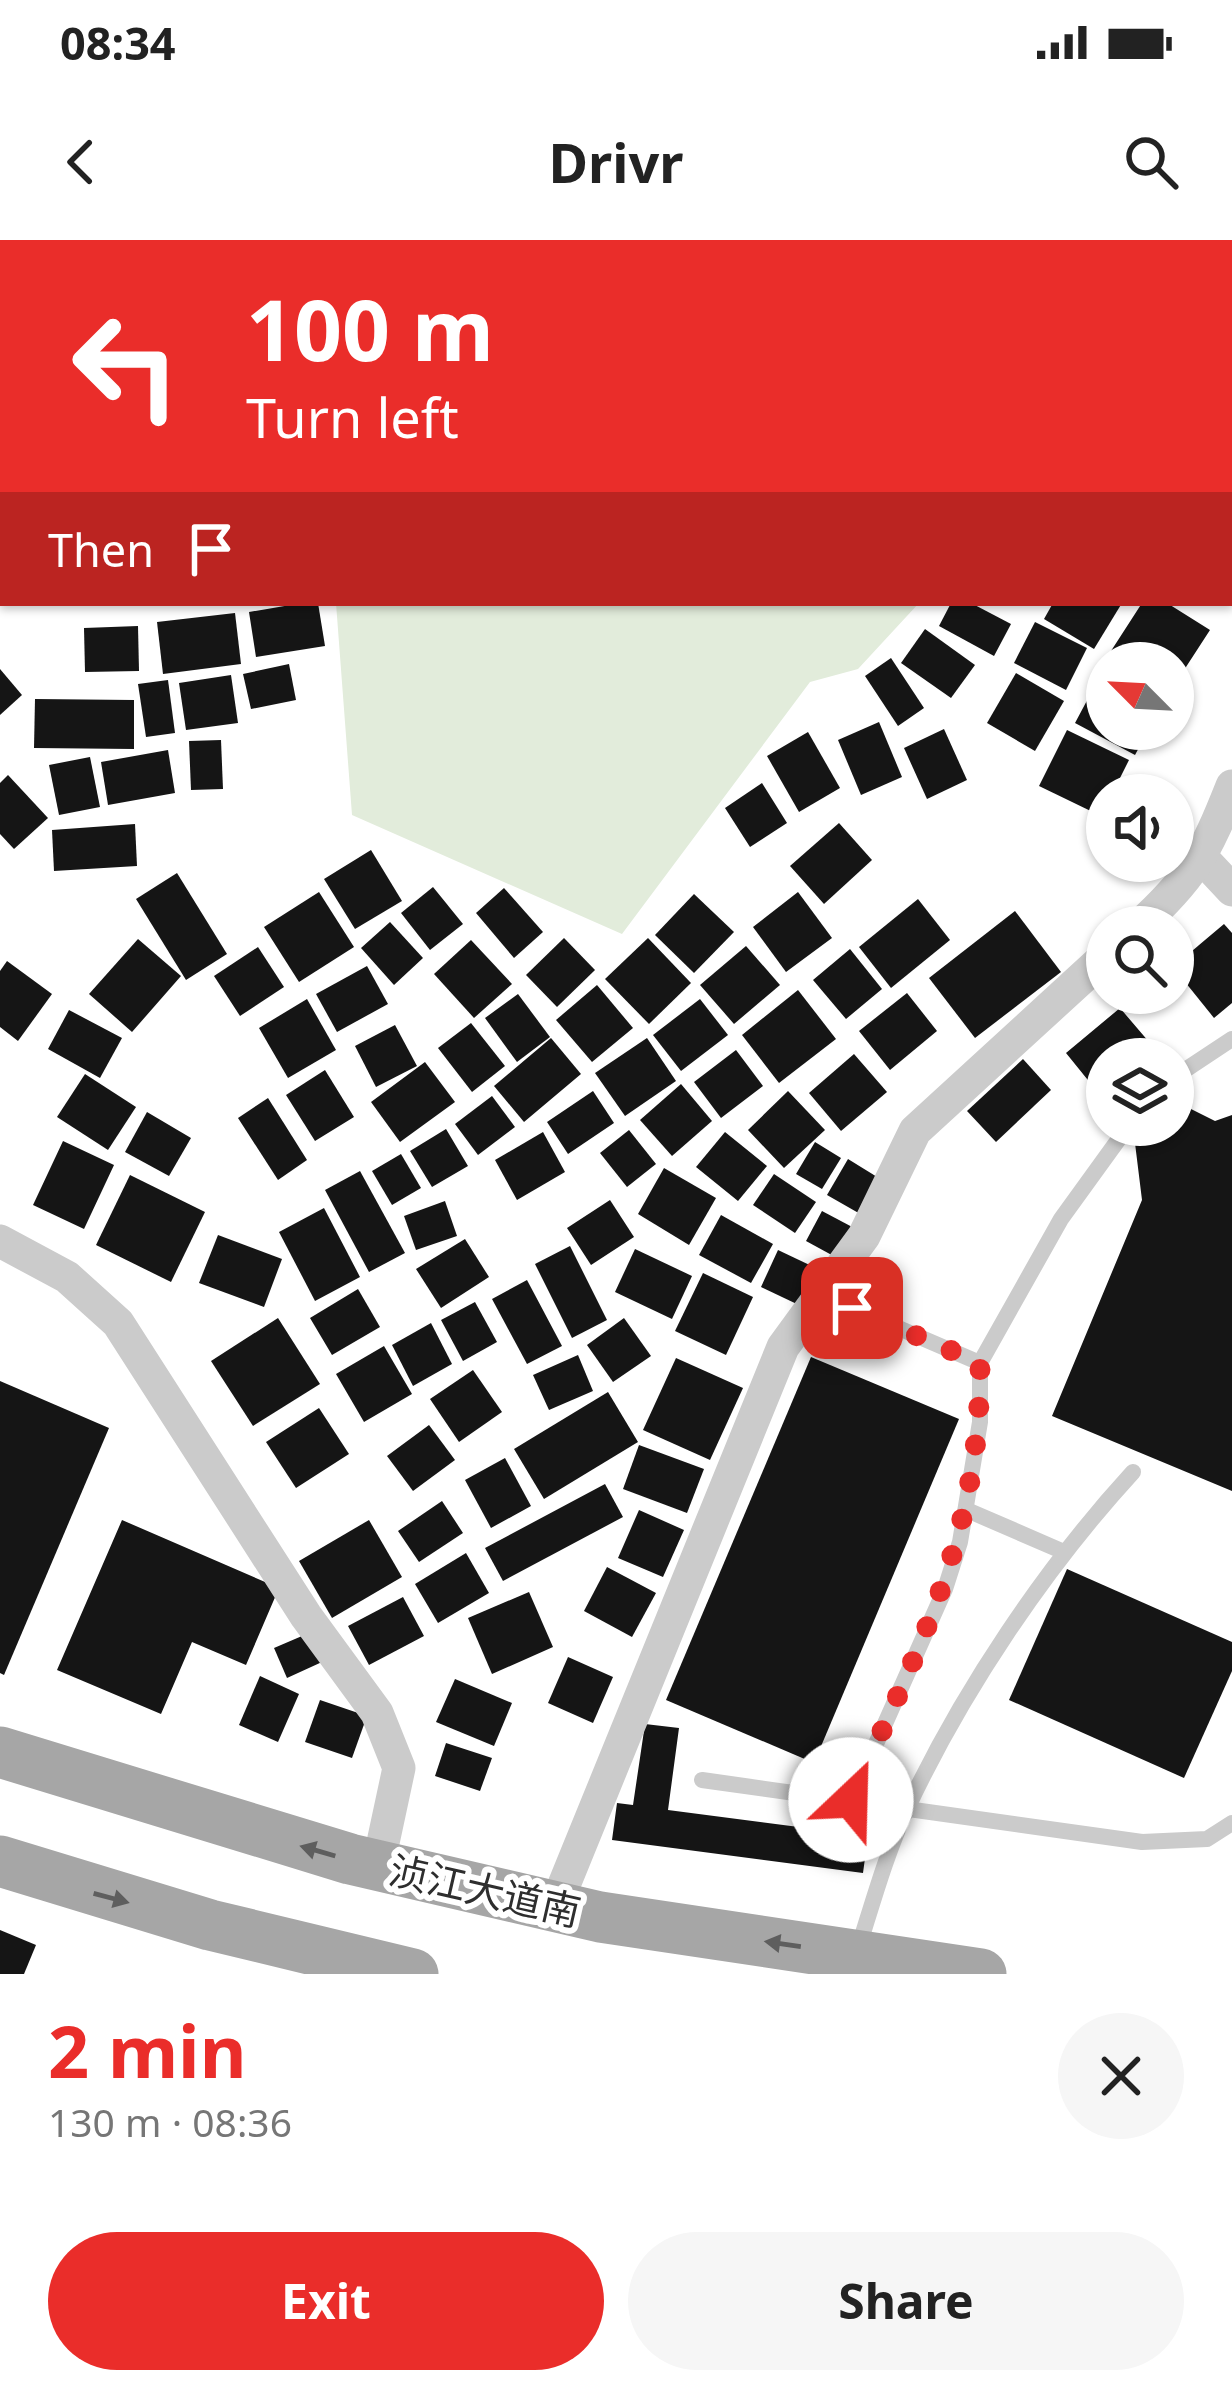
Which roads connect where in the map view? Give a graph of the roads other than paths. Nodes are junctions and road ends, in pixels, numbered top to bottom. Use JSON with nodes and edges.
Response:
{"nodes":[{"id":1,"x":1232,"y":786,"type":"edge"},
{"id":2,"x":1202,"y":860,"type":"junction"},
{"id":3,"x":1232,"y":890,"type":"edge"},
{"id":4,"x":1162,"y":906,"type":"edge"},
{"id":5,"x":1086,"y":974,"type":"edge"},
{"id":6,"x":1232,"y":1039,"type":"edge"},
{"id":7,"x":1194,"y":1064,"type":"edge"},
{"id":8,"x":1114,"y":1146,"type":"edge"},
{"id":9,"x":0,"y":1241,"type":"edge"},
{"id":10,"x":852,"y":1308,"type":"dead end"},
{"id":11,"x":980,"y":1363,"type":"junction"},
{"id":12,"x":1133,"y":1472,"type":"dead end"},
{"id":13,"x":967,"y":1510,"type":"junction"},
{"id":14,"x":1064,"y":1552,"type":"junction"},
{"id":15,"x":0,"y":1752,"type":"edge"},
{"id":16,"x":702,"y":1780,"type":"dead end"},
{"id":17,"x":851,"y":1800,"type":"junction"},
{"id":18,"x":908,"y":1808,"type":"junction"},
{"id":19,"x":1232,"y":1823,"type":"edge"},
{"id":20,"x":0,"y":1861,"type":"edge"},
{"id":21,"x":378,"y":1866,"type":"junction"},
{"id":22,"x":555,"y":1906,"type":"junction"},
{"id":23,"x":856,"y":1955,"type":"junction"},
{"id":24,"x":413,"y":1974,"type":"edge"},
{"id":25,"x":982,"y":1974,"type":"edge"}],
"edges":[{"from":1,"to":2,"type":"street"},
{"from":2,"to":3,"type":"street"},
{"from":2,"to":4,"type":"street"},
{"from":5,"to":22,"type":"street"},
{"from":6,"to":7,"type":"lane"},
{"from":8,"to":11,"type":"lane"},
{"from":9,"to":21,"type":"street"},
{"from":10,"to":11,"type":"lane"},
{"from":11,"to":13,"type":"lane"},
{"from":12,"to":14,"type":"lane"},
{"from":13,"to":14,"type":"lane"},
{"from":13,"to":17,"type":"lane"},
{"from":14,"to":18,"type":"lane"},
{"from":21,"to":15,"type":"main road","name":"浈江大道南","one_way":true},
{"from":16,"to":17,"type":"lane"},
{"from":17,"to":18,"type":"lane"},
{"from":18,"to":19,"type":"lane"},
{"from":18,"to":23,"type":"lane"},
{"from":20,"to":24,"type":"main road","one_way":true},
{"from":21,"to":22,"type":"main road","name":"浈江大道南"},
{"from":23,"to":22,"type":"main road","name":"浈江大道南","one_way":true},
{"from":23,"to":25,"type":"main road","name":"浈江大道南"}]}
